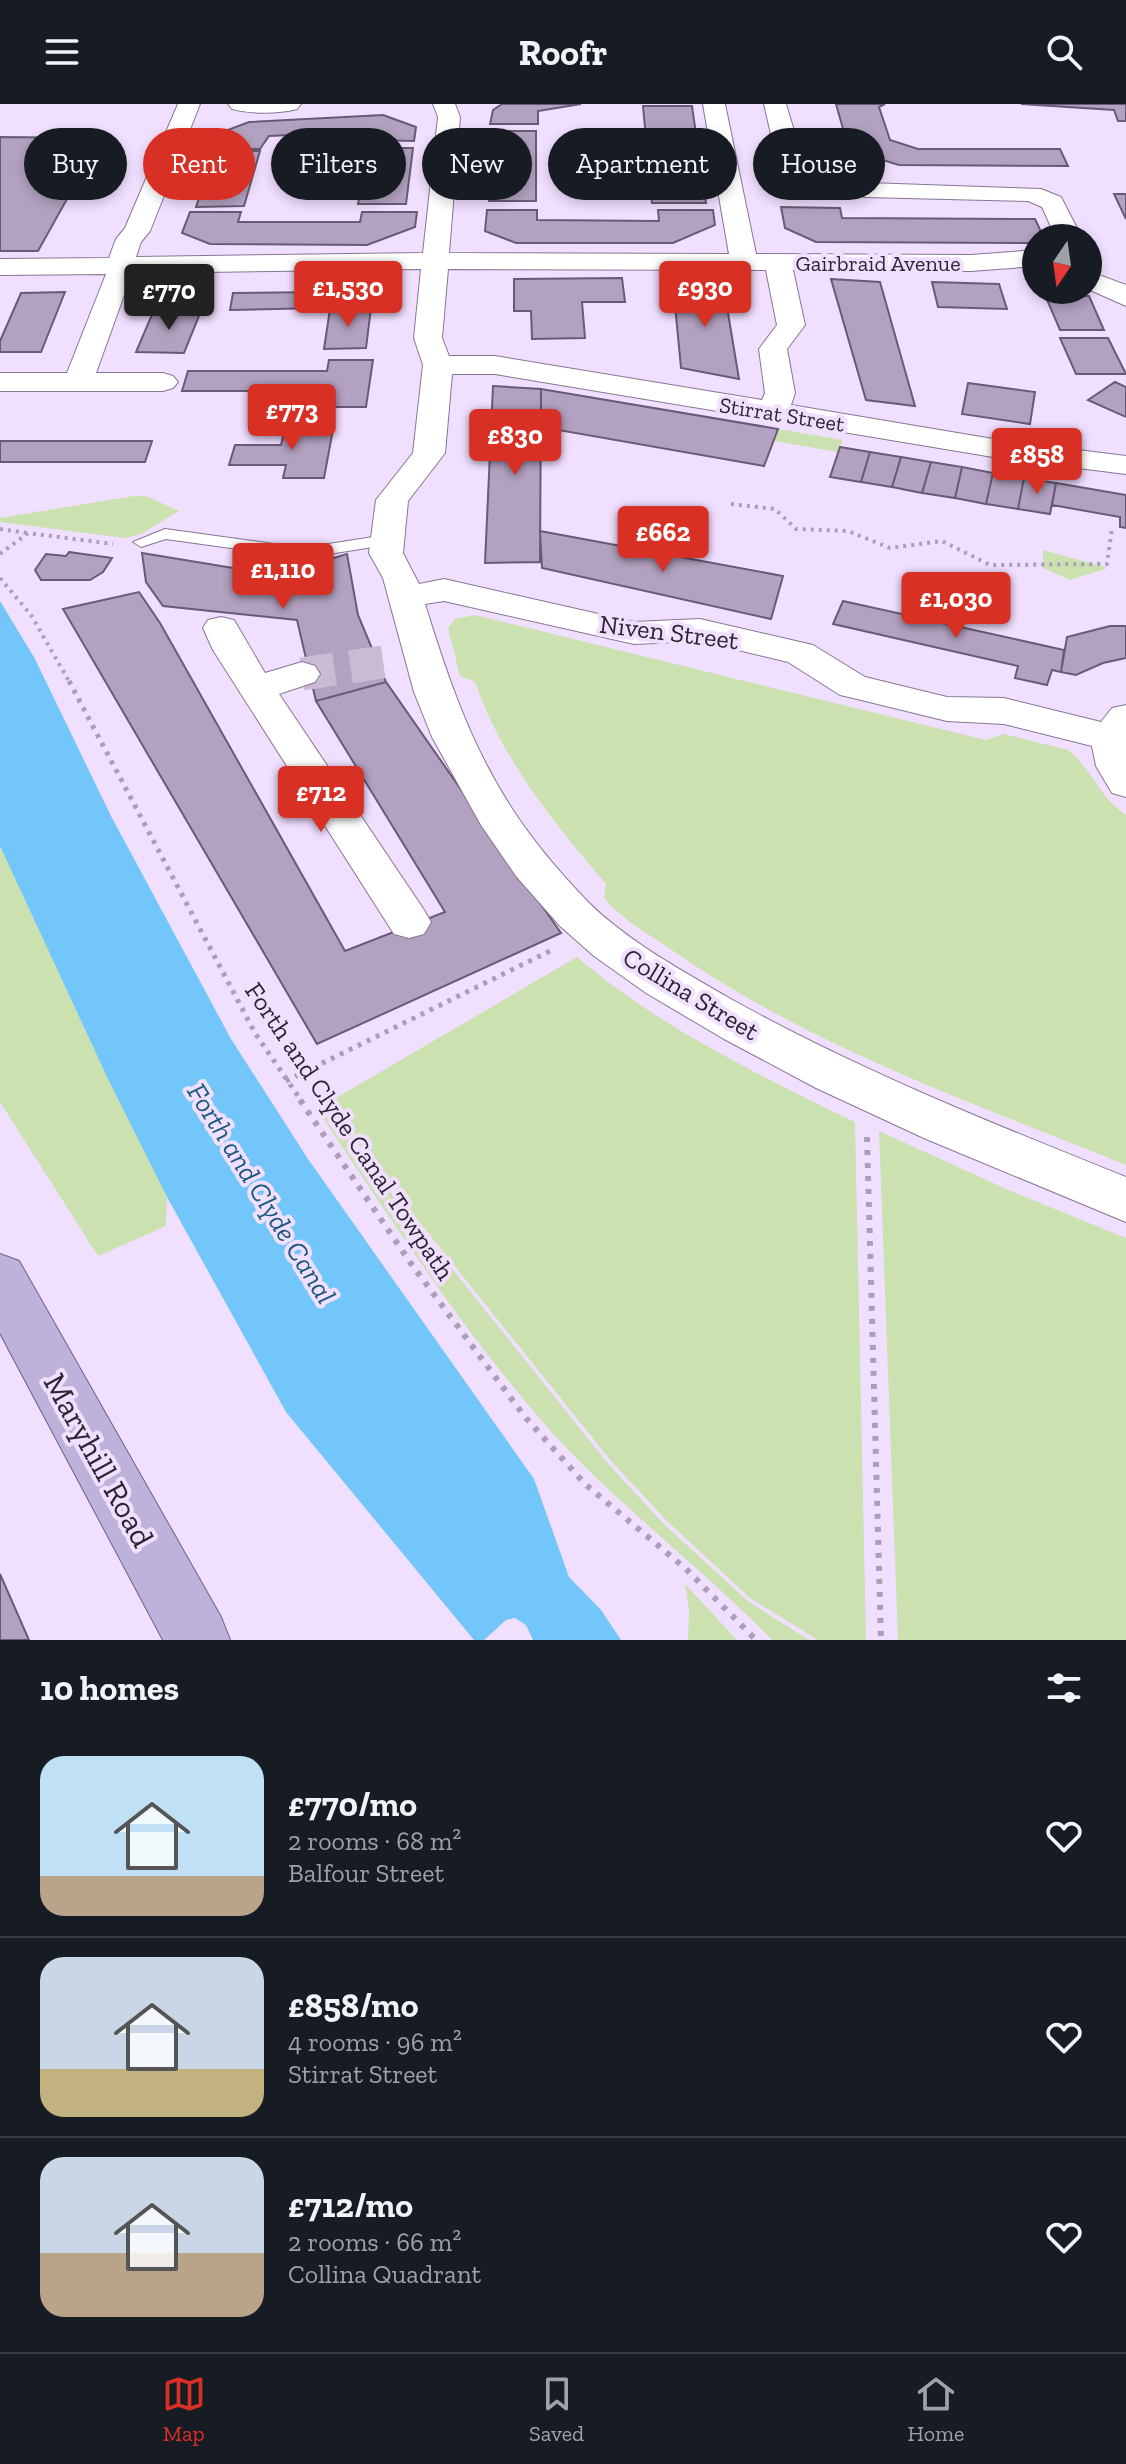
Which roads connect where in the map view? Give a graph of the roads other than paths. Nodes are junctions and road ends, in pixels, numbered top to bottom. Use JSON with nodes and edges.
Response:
{"nodes":[{"id":1,"x":189,"y":104,"type":"edge"},
{"id":2,"x":240,"y":104,"type":"edge"},
{"id":3,"x":289,"y":104,"type":"edge"},
{"id":4,"x":444,"y":104,"type":"edge"},
{"id":5,"x":714,"y":104,"type":"edge"},
{"id":6,"x":775,"y":104,"type":"edge"},
{"id":7,"x":1062,"y":224,"type":"edge"},
{"id":8,"x":1022,"y":259,"type":"edge"},
{"id":9,"x":435,"y":261,"type":"junction"},
{"id":10,"x":744,"y":262,"type":"junction"},
{"id":11,"x":778,"y":262,"type":"junction"},
{"id":12,"x":122,"y":264,"type":"junction"},
{"id":13,"x":0,"y":267,"type":"edge"},
{"id":14,"x":1102,"y":286,"type":"edge"},
{"id":15,"x":1126,"y":298,"type":"edge"},
{"id":16,"x":438,"y":365,"type":"junction"},
{"id":17,"x":0,"y":382,"type":"edge"},
{"id":18,"x":78,"y":382,"type":"junction"},
{"id":19,"x":163,"y":382,"type":"dead end"},
{"id":20,"x":773,"y":413,"type":"junction"},
{"id":21,"x":1126,"y":465,"type":"edge"},
{"id":22,"x":386,"y":540,"type":"junction"},
{"id":23,"x":141,"y":542,"type":"road end"},
{"id":24,"x":221,"y":628,"type":"dead end"},
{"id":25,"x":408,"y":634,"type":"junction"},
{"id":26,"x":302,"y":674,"type":"tunnel mouth"},
{"id":27,"x":256,"y":689,"type":"junction"},
{"id":28,"x":1119,"y":727,"type":"edge"},
{"id":29,"x":1126,"y":783,"type":"edge"},
{"id":30,"x":409,"y":922,"type":"dead end"},
{"id":31,"x":1126,"y":1200,"type":"edge"},
{"id":32,"x":0,"y":1279,"type":"edge"},
{"id":33,"x":198,"y":1640,"type":"edge"}],
"edges":[{"from":1,"to":12,"type":"street"},
{"from":2,"to":3,"type":"street"},
{"from":4,"to":9,"type":"street"},
{"from":5,"to":10,"type":"street"},
{"from":6,"to":7,"type":"street"},
{"from":8,"to":11,"type":"street","name":"Gairbraid Avenue"},
{"from":9,"to":10,"type":"street","name":"Gairbraid Avenue"},
{"from":9,"to":12,"type":"street","name":"Gairbraid Avenue"},
{"from":9,"to":16,"type":"street"},
{"from":10,"to":11,"type":"street","name":"Gairbraid Avenue"},
{"from":11,"to":20,"type":"street"},
{"from":12,"to":13,"type":"street","name":"Gairbraid Avenue"},
{"from":12,"to":18,"type":"street"},
{"from":14,"to":15,"type":"street"},
{"from":16,"to":20,"type":"street","name":"Stirrat Street"},
{"from":16,"to":22,"type":"street"},
{"from":17,"to":18,"type":"street"},
{"from":18,"to":19,"type":"street"},
{"from":20,"to":21,"type":"street","name":"Stirrat Street"},
{"from":22,"to":23,"type":"lane"},
{"from":22,"to":25,"type":"street","name":"Collina Street"},
{"from":24,"to":27,"type":"street"},
{"from":25,"to":28,"type":"street","name":"Niven Street"},
{"from":25,"to":31,"type":"street","name":"Collina Street"},
{"from":26,"to":27,"type":"street"},
{"from":27,"to":30,"type":"street"},
{"from":28,"to":29,"type":"street","name":"Niven Street"},
{"from":32,"to":33,"type":"main road","name":"Maryhill Road"}]}
